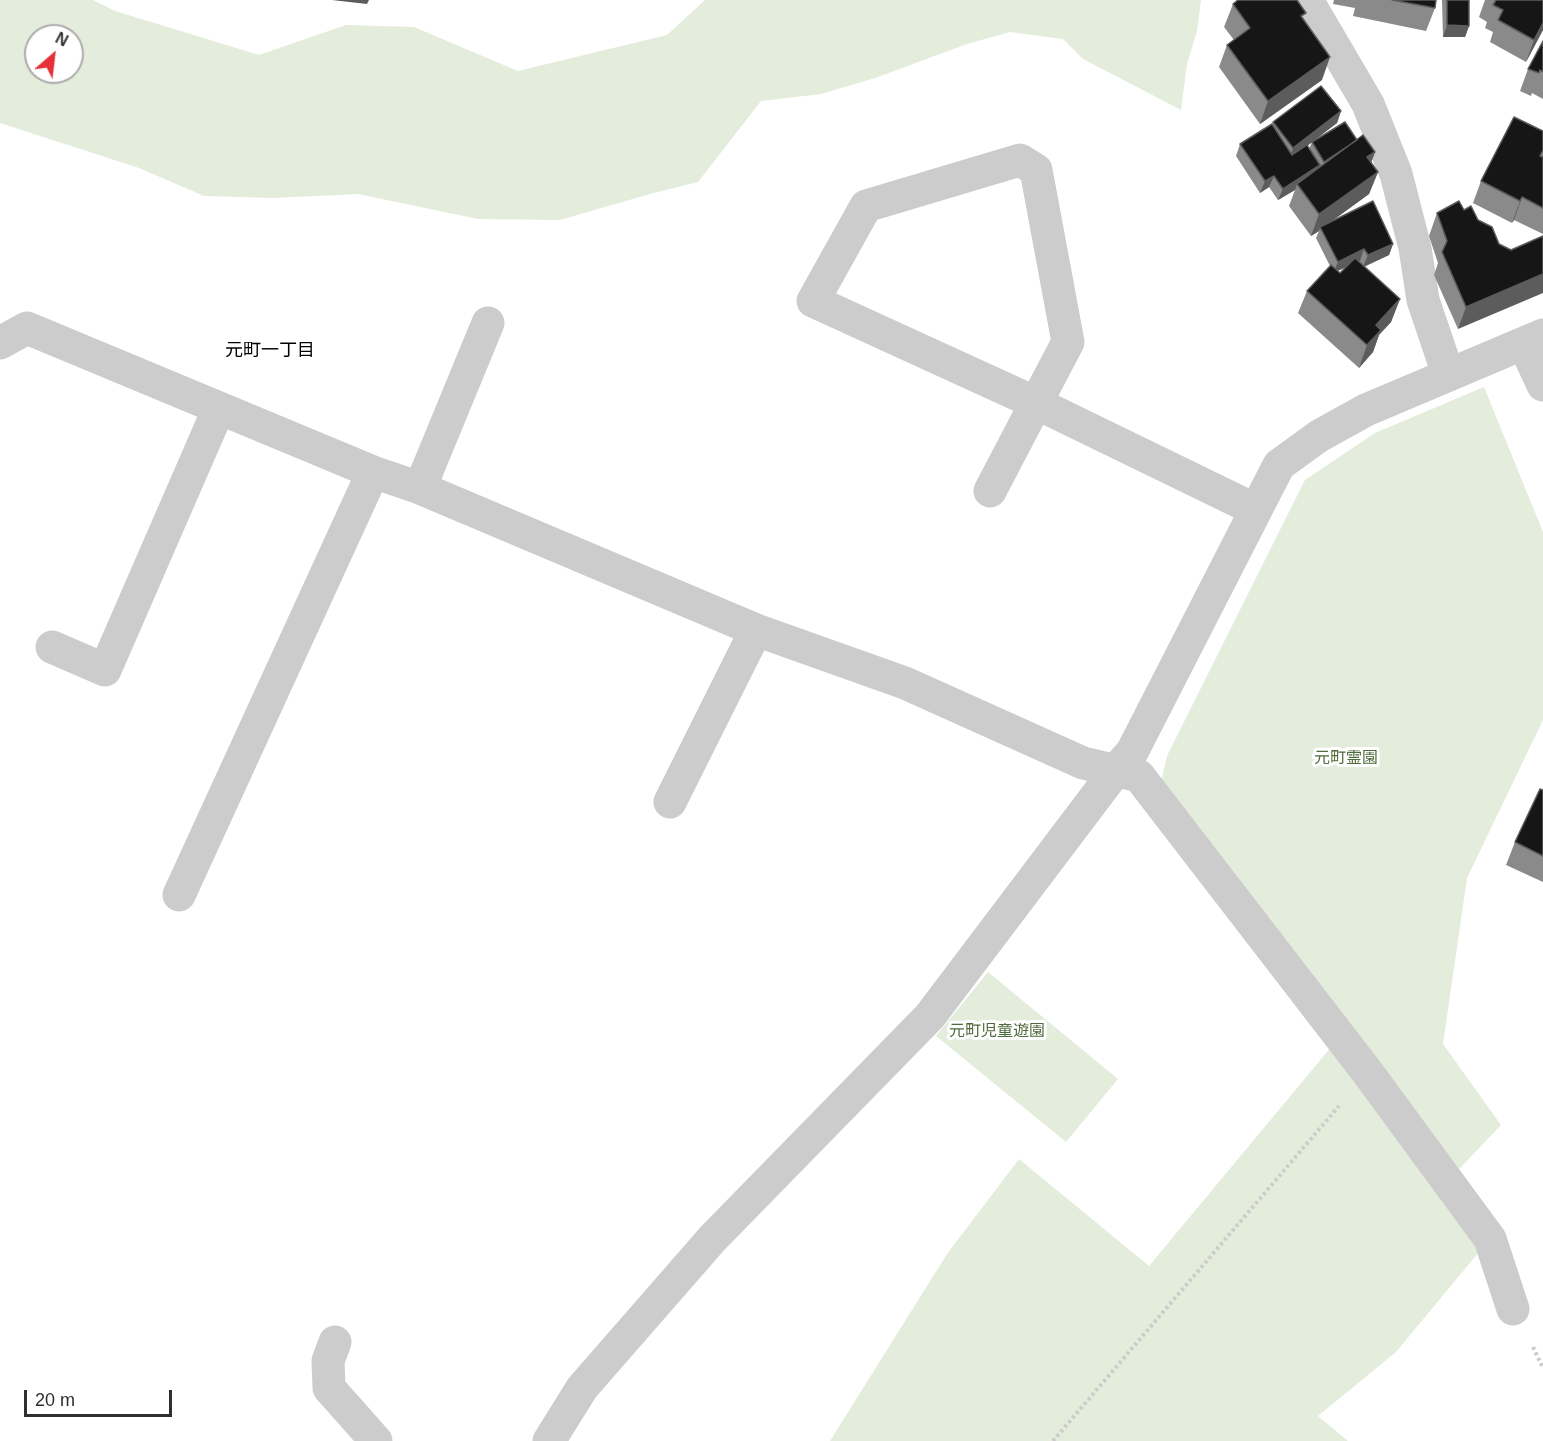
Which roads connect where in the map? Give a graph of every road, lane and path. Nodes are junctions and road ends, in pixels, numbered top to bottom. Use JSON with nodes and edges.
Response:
{"nodes":[{"id":1,"x":1307,"y":0,"type":"edge"},
{"id":2,"x":489,"y":323,"type":"dead end"},
{"id":3,"x":1534,"y":339,"type":"edge"},
{"id":4,"x":0,"y":343,"type":"edge"},
{"id":5,"x":1448,"y":374,"type":"junction"},
{"id":6,"x":1543,"y":385,"type":"edge"},
{"id":7,"x":1036,"y":403,"type":"junction"},
{"id":8,"x":219,"y":408,"type":"junction"},
{"id":9,"x":373,"y":472,"type":"junction"},
{"id":10,"x":420,"y":488,"type":"junction"},
{"id":11,"x":990,"y":491,"type":"dead end"},
{"id":12,"x":1257,"y":510,"type":"junction"},
{"id":13,"x":756,"y":630,"type":"junction"},
{"id":14,"x":52,"y":647,"type":"dead end"},
{"id":15,"x":1116,"y":770,"type":"junction"},
{"id":16,"x":670,"y":802,"type":"dead end"},
{"id":17,"x":179,"y":895,"type":"dead end"},
{"id":18,"x":1368,"y":1073,"type":"junction"},
{"id":19,"x":1513,"y":1309,"type":"dead end"},
{"id":20,"x":335,"y":1341,"type":"dead end"},
{"id":21,"x":376,"y":1441,"type":"edge"},
{"id":22,"x":549,"y":1441,"type":"edge"},
{"id":23,"x":1053,"y":1441,"type":"edge"}],
"edges":[{"from":1,"to":5,"type":"street"},
{"from":2,"to":10,"type":"street"},
{"from":3,"to":5,"type":"street"},
{"from":3,"to":6,"type":"street"},
{"from":4,"to":8,"type":"street"},
{"from":5,"to":12,"type":"street"},
{"from":7,"to":7,"type":"street"},
{"from":7,"to":11,"type":"street"},
{"from":7,"to":12,"type":"street"},
{"from":8,"to":9,"type":"street"},
{"from":8,"to":14,"type":"street"},
{"from":9,"to":10,"type":"street"},
{"from":9,"to":17,"type":"street"},
{"from":10,"to":13,"type":"street"},
{"from":12,"to":15,"type":"street"},
{"from":13,"to":15,"type":"street"},
{"from":13,"to":16,"type":"street"},
{"from":15,"to":18,"type":"street"},
{"from":15,"to":22,"type":"street"},
{"from":18,"to":19,"type":"street"},
{"from":18,"to":23,"type":"path"},
{"from":20,"to":21,"type":"street"}]}
